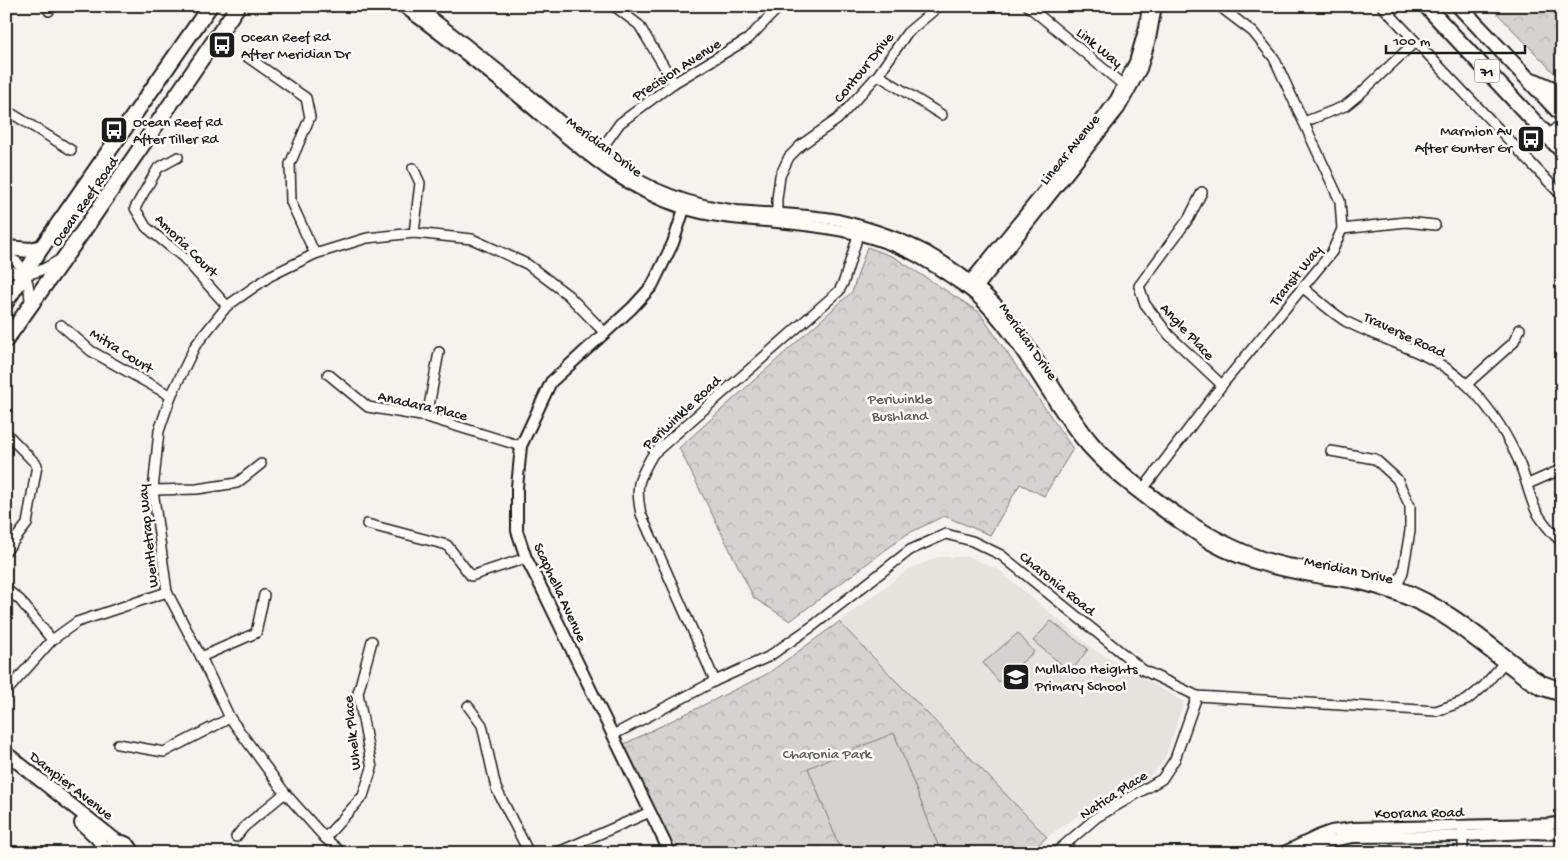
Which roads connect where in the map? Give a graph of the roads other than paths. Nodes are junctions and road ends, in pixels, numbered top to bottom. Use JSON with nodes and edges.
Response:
{"nodes":[{"id":1,"x":210,"y":6,"type":"edge"},
{"id":2,"x":238,"y":6,"type":"edge"},
{"id":3,"x":402,"y":6,"type":"edge"},
{"id":4,"x":417,"y":6,"type":"edge"},
{"id":5,"x":614,"y":6,"type":"edge"},
{"id":6,"x":780,"y":6,"type":"edge"},
{"id":7,"x":939,"y":6,"type":"edge"},
{"id":8,"x":1028,"y":6,"type":"edge"},
{"id":9,"x":1148,"y":6,"type":"edge"},
{"id":10,"x":1156,"y":6,"type":"edge"},
{"id":11,"x":1219,"y":6,"type":"edge"},
{"id":12,"x":1382,"y":6,"type":"edge"},
{"id":13,"x":1426,"y":6,"type":"edge"},
{"id":14,"x":1459,"y":6,"type":"edge"},
{"id":15,"x":1415,"y":42,"type":"junction"},
{"id":16,"x":246,"y":56,"type":"dead end"},
{"id":17,"x":878,"y":75,"type":"junction"},
{"id":18,"x":1527,"y":78,"type":"junction"},
{"id":19,"x":674,"y":83,"type":"junction"},
{"id":20,"x":1127,"y":88,"type":"junction"},
{"id":21,"x":1562,"y":93,"type":"edge"},
{"id":22,"x":6,"y":110,"type":"edge"},
{"id":23,"x":942,"y":115,"type":"dead end"},
{"id":24,"x":1562,"y":115,"type":"edge"},
{"id":25,"x":1304,"y":122,"type":"junction"},
{"id":26,"x":1562,"y":123,"type":"edge"},
{"id":27,"x":1547,"y":136,"type":"junction"},
{"id":28,"x":71,"y":150,"type":"dead end"},
{"id":29,"x":1562,"y":151,"type":"edge"},
{"id":30,"x":596,"y":156,"type":"junction"},
{"id":31,"x":178,"y":157,"type":"dead end"},
{"id":32,"x":414,"y":168,"type":"dead end"},
{"id":33,"x":1202,"y":192,"type":"dead end"},
{"id":34,"x":1562,"y":196,"type":"edge"},
{"id":35,"x":685,"y":204,"type":"junction"},
{"id":36,"x":777,"y":217,"type":"junction"},
{"id":37,"x":1435,"y":225,"type":"dead end"},
{"id":38,"x":1342,"y":229,"type":"junction"},
{"id":39,"x":860,"y":231,"type":"junction"},
{"id":40,"x":414,"y":233,"type":"junction"},
{"id":41,"x":6,"y":248,"type":"edge"},
{"id":42,"x":42,"y":248,"type":"junction"},
{"id":43,"x":315,"y":254,"type":"junction"},
{"id":44,"x":6,"y":256,"type":"edge"},
{"id":45,"x":65,"y":256,"type":"junction"},
{"id":46,"x":6,"y":268,"type":"edge"},
{"id":47,"x":25,"y":274,"type":"junction"},
{"id":48,"x":972,"y":287,"type":"junction"},
{"id":49,"x":1302,"y":288,"type":"junction"},
{"id":50,"x":6,"y":302,"type":"edge"},
{"id":51,"x":30,"y":305,"type":"junction"},
{"id":52,"x":227,"y":306,"type":"junction"},
{"id":53,"x":61,"y":325,"type":"dead end"},
{"id":54,"x":1520,"y":329,"type":"dead end"},
{"id":55,"x":604,"y":333,"type":"junction"},
{"id":56,"x":6,"y":340,"type":"edge"},
{"id":57,"x":439,"y":352,"type":"dead end"},
{"id":58,"x":328,"y":374,"type":"dead end"},
{"id":59,"x":1467,"y":384,"type":"junction"},
{"id":60,"x":1222,"y":385,"type":"junction"},
{"id":61,"x":171,"y":396,"type":"junction"},
{"id":62,"x":427,"y":417,"type":"junction"},
{"id":63,"x":7,"y":434,"type":"edge"},
{"id":64,"x":521,"y":446,"type":"junction"},
{"id":65,"x":1331,"y":451,"type":"dead end"},
{"id":66,"x":261,"y":464,"type":"dead end"},
{"id":67,"x":1562,"y":470,"type":"edge"},
{"id":68,"x":1528,"y":484,"type":"junction"},
{"id":69,"x":153,"y":490,"type":"junction"},
{"id":70,"x":1142,"y":491,"type":"junction"},
{"id":71,"x":367,"y":524,"type":"dead end"},
{"id":72,"x":1562,"y":542,"type":"edge"},
{"id":73,"x":6,"y":551,"type":"edge"},
{"id":74,"x":526,"y":558,"type":"junction"},
{"id":75,"x":6,"y":589,"type":"edge"},
{"id":76,"x":1396,"y":590,"type":"junction"},
{"id":77,"x":167,"y":592,"type":"junction"},
{"id":78,"x":264,"y":596,"type":"dead end"},
{"id":79,"x":52,"y":640,"type":"junction"},
{"id":80,"x":372,"y":641,"type":"dead end"},
{"id":81,"x":201,"y":658,"type":"junction"},
{"id":82,"x":1506,"y":661,"type":"junction"},
{"id":83,"x":715,"y":681,"type":"junction"},
{"id":84,"x":1562,"y":688,"type":"edge"},
{"id":85,"x":6,"y":692,"type":"edge"},
{"id":86,"x":1197,"y":696,"type":"junction"},
{"id":87,"x":1562,"y":696,"type":"edge"},
{"id":88,"x":468,"y":706,"type":"dead end"},
{"id":89,"x":230,"y":718,"type":"junction"},
{"id":90,"x":613,"y":735,"type":"junction"},
{"id":91,"x":118,"y":744,"type":"dead end"},
{"id":92,"x":6,"y":753,"type":"edge"},
{"id":93,"x":6,"y":764,"type":"edge"},
{"id":94,"x":285,"y":793,"type":"junction"},
{"id":95,"x":650,"y":812,"type":"junction"},
{"id":96,"x":1562,"y":822,"type":"edge"},
{"id":97,"x":1463,"y":832,"type":"junction"},
{"id":98,"x":1562,"y":834,"type":"edge"},
{"id":99,"x":236,"y":837,"type":"dead end"},
{"id":100,"x":325,"y":838,"type":"junction"},
{"id":101,"x":118,"y":842,"type":"junction"},
{"id":102,"x":1308,"y":849,"type":"edge"},
{"id":103,"x":133,"y":852,"type":"edge"},
{"id":104,"x":108,"y":853,"type":"edge"},
{"id":105,"x":342,"y":853,"type":"edge"},
{"id":106,"x":529,"y":853,"type":"edge"},
{"id":107,"x":556,"y":853,"type":"edge"},
{"id":108,"x":670,"y":853,"type":"edge"},
{"id":109,"x":1055,"y":853,"type":"edge"},
{"id":110,"x":1282,"y":853,"type":"edge"},
{"id":111,"x":1463,"y":853,"type":"edge"}],
"edges":[{"from":1,"to":42,"type":"main road","name":"Ocean Reef Road"},
{"from":2,"to":45,"type":"main road","name":"Ocean Reef Road"},
{"from":3,"to":30,"type":"street","name":"Meridian Drive"},
{"from":4,"to":30,"type":"street","name":"Meridian Drive"},
{"from":5,"to":19,"type":"street"},
{"from":6,"to":19,"type":"street","name":"Precision Avenue"},
{"from":7,"to":17,"type":"street","name":"Contour Drive"},
{"from":8,"to":20,"type":"street","name":"Link Way"},
{"from":9,"to":20,"type":"street","name":"Linear Avenue"},
{"from":10,"to":20,"type":"street","name":"Linear Avenue"},
{"from":11,"to":25,"type":"street","name":"Transit Way"},
{"from":12,"to":15,"type":"street"},
{"from":13,"to":27,"type":"main road","number":"71"},
{"from":14,"to":18,"type":"main road","number":"71"},
{"from":15,"to":25,"type":"street"},
{"from":15,"to":34,"type":"street"},
{"from":16,"to":43,"type":"street"},
{"from":17,"to":23,"type":"street"},
{"from":17,"to":36,"type":"street","name":"Contour Drive"},
{"from":18,"to":21,"type":"main road"},
{"from":18,"to":24,"type":"main road","number":"71"},
{"from":19,"to":30,"type":"street","name":"Precision Avenue"},
{"from":20,"to":48,"type":"street","name":"Linear Avenue"},
{"from":22,"to":28,"type":"street"},
{"from":25,"to":38,"type":"street","name":"Transit Way"},
{"from":26,"to":27,"type":"street"},
{"from":27,"to":29,"type":"main road","number":"71"},
{"from":30,"to":35,"type":"street","name":"Meridian Drive"},
{"from":31,"to":52,"type":"street","name":"Amoria Court"},
{"from":32,"to":40,"type":"street"},
{"from":33,"to":60,"type":"street","name":"Angle Place"},
{"from":35,"to":36,"type":"street","name":"Meridian Drive"},
{"from":35,"to":55,"type":"street","name":"Scaphella Avenue"},
{"from":36,"to":39,"type":"street","name":"Meridian Drive"},
{"from":37,"to":38,"type":"street"},
{"from":38,"to":49,"type":"street","name":"Transit Way"},
{"from":39,"to":48,"type":"street","name":"Meridian Drive"},
{"from":39,"to":83,"type":"street","name":"Periwinkle Road"},
{"from":40,"to":43,"type":"street","name":"Wentletrap Way"},
{"from":40,"to":55,"type":"street","name":"Wentletrap Way"},
{"from":41,"to":42,"type":"main road"},
{"from":42,"to":47,"type":"main road","name":"Ocean Reef Road"},
{"from":43,"to":52,"type":"street","name":"Wentletrap Way"},
{"from":44,"to":47,"type":"street"},
{"from":45,"to":47,"type":"street"},
{"from":45,"to":51,"type":"main road","name":"Ocean Reef Road"},
{"from":46,"to":47,"type":"street"},
{"from":47,"to":50,"type":"main road","name":"Ocean Reef Road"},
{"from":47,"to":51,"type":"street"},
{"from":48,"to":70,"type":"street","name":"Meridian Drive"},
{"from":49,"to":59,"type":"street","name":"Traverse Road"},
{"from":49,"to":60,"type":"street","name":"Transit Way"},
{"from":51,"to":56,"type":"main road","name":"Ocean Reef Road"},
{"from":52,"to":61,"type":"street","name":"Wentletrap Way"},
{"from":53,"to":61,"type":"street","name":"Mitra Court"},
{"from":54,"to":59,"type":"street"},
{"from":55,"to":64,"type":"street","name":"Scaphella Avenue"},
{"from":57,"to":62,"type":"street"},
{"from":58,"to":62,"type":"street","name":"Anadara Place"},
{"from":59,"to":68,"type":"street","name":"Traverse Road"},
{"from":60,"to":70,"type":"street","name":"Transit Way"},
{"from":61,"to":69,"type":"street","name":"Wentletrap Way"},
{"from":62,"to":64,"type":"street","name":"Anadara Place"},
{"from":63,"to":73,"type":"street"},
{"from":64,"to":74,"type":"street","name":"Scaphella Avenue"},
{"from":65,"to":76,"type":"street"},
{"from":66,"to":69,"type":"street"},
{"from":67,"to":68,"type":"street"},
{"from":68,"to":72,"type":"street","name":"Traverse Road"},
{"from":69,"to":77,"type":"street","name":"Wentletrap Way"},
{"from":70,"to":76,"type":"street","name":"Meridian Drive"},
{"from":71,"to":74,"type":"street"},
{"from":74,"to":90,"type":"street","name":"Scaphella Avenue"},
{"from":75,"to":79,"type":"street"},
{"from":76,"to":82,"type":"street","name":"Meridian Drive"},
{"from":77,"to":79,"type":"street"},
{"from":77,"to":81,"type":"street","name":"Wentletrap Way"},
{"from":78,"to":81,"type":"street"},
{"from":79,"to":85,"type":"street"},
{"from":80,"to":100,"type":"street","name":"Whelk Place"},
{"from":81,"to":89,"type":"street","name":"Wentletrap Way"},
{"from":82,"to":84,"type":"street","name":"Meridian Drive"},
{"from":82,"to":86,"type":"street","name":"Charonia Road"},
{"from":82,"to":87,"type":"street","name":"Meridian Drive"},
{"from":83,"to":86,"type":"street","name":"Charonia Road"},
{"from":83,"to":90,"type":"street","name":"Charonia Road"},
{"from":86,"to":109,"type":"street","name":"Natica Place"},
{"from":88,"to":106,"type":"street"},
{"from":89,"to":91,"type":"street"},
{"from":89,"to":94,"type":"street","name":"Wentletrap Way"},
{"from":90,"to":95,"type":"street","name":"Scaphella Avenue"},
{"from":92,"to":101,"type":"main road","name":"Dampier Avenue"},
{"from":93,"to":104,"type":"main road","name":"Dampier Avenue"},
{"from":94,"to":99,"type":"street"},
{"from":94,"to":100,"type":"street","name":"Wentletrap Way"},
{"from":95,"to":107,"type":"street"},
{"from":95,"to":108,"type":"street","name":"Scaphella Avenue"},
{"from":96,"to":97,"type":"street","name":"Koorana Road"},
{"from":97,"to":98,"type":"street","name":"Koorana Road"},
{"from":97,"to":102,"type":"street","name":"Koorana Road"},
{"from":97,"to":111,"type":"street"},
{"from":100,"to":105,"type":"street","name":"Wentletrap Way"},
{"from":101,"to":103,"type":"main road","name":"Dampier Avenue"},
{"from":101,"to":104,"type":"main road"},
{"from":102,"to":110,"type":"street","name":"Koorana Road"}]}
